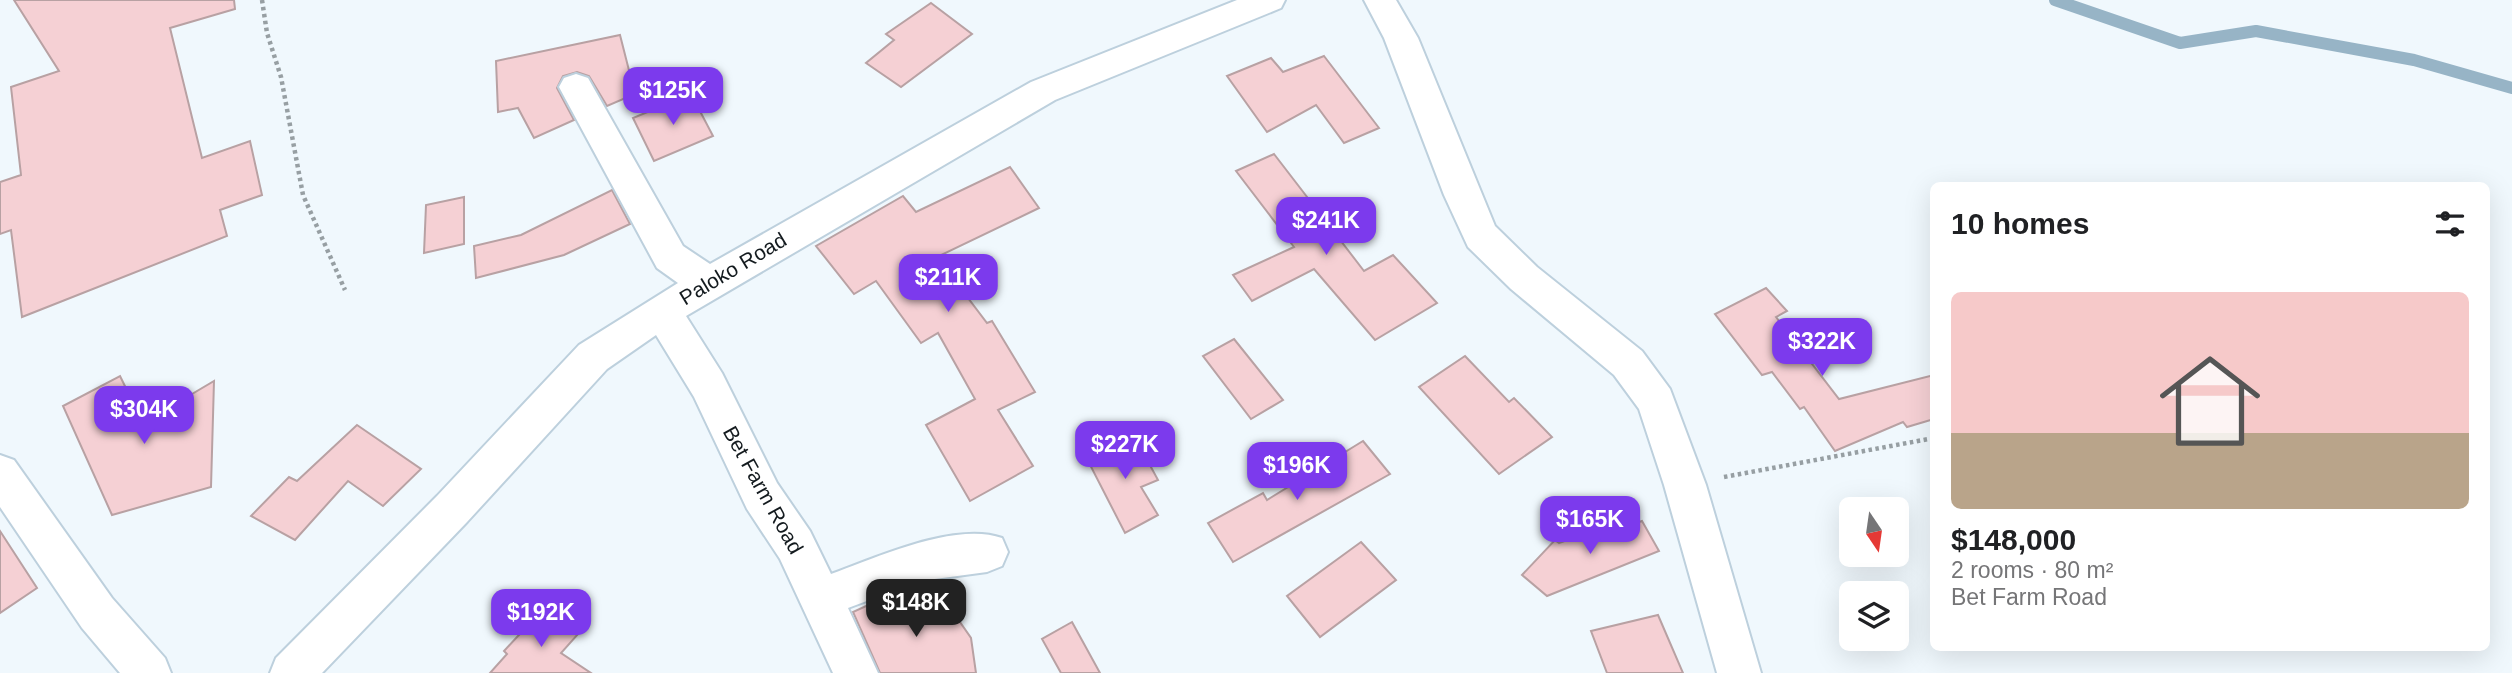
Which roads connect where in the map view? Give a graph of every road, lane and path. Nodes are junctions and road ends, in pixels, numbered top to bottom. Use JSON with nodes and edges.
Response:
{"nodes":[{"id":1,"x":262,"y":0,"type":"edge"},
{"id":2,"x":1269,"y":0,"type":"edge"},
{"id":3,"x":1380,"y":0,"type":"edge"},
{"id":4,"x":576,"y":87,"type":"dead end"},
{"id":5,"x":709,"y":284,"type":"junction"},
{"id":6,"x":345,"y":289,"type":"dead end"},
{"id":7,"x":662,"y":312,"type":"junction"},
{"id":8,"x":1930,"y":439,"type":"edge"},
{"id":9,"x":0,"y":473,"type":"edge"},
{"id":10,"x":1685,"y":485,"type":"junction"},
{"id":11,"x":987,"y":552,"type":"dead end"},
{"id":12,"x":821,"y":598,"type":"junction"},
{"id":13,"x":149,"y":673,"type":"edge"},
{"id":14,"x":292,"y":673,"type":"edge"},
{"id":15,"x":856,"y":673,"type":"edge"},
{"id":16,"x":1739,"y":673,"type":"edge"}],
"edges":[{"from":1,"to":6,"type":"path"},
{"from":2,"to":5,"type":"street","name":"Paloko Road"},
{"from":3,"to":10,"type":"street"},
{"from":4,"to":5,"type":"street"},
{"from":5,"to":7,"type":"street","name":"Paloko Road"},
{"from":7,"to":12,"type":"street","name":"Bet Farm Road"},
{"from":7,"to":14,"type":"street","name":"Paloko Road"},
{"from":8,"to":10,"type":"path"},
{"from":9,"to":13,"type":"street"},
{"from":10,"to":16,"type":"street"},
{"from":11,"to":12,"type":"street"},
{"from":12,"to":15,"type":"street","name":"Bet Farm Road"}]}
